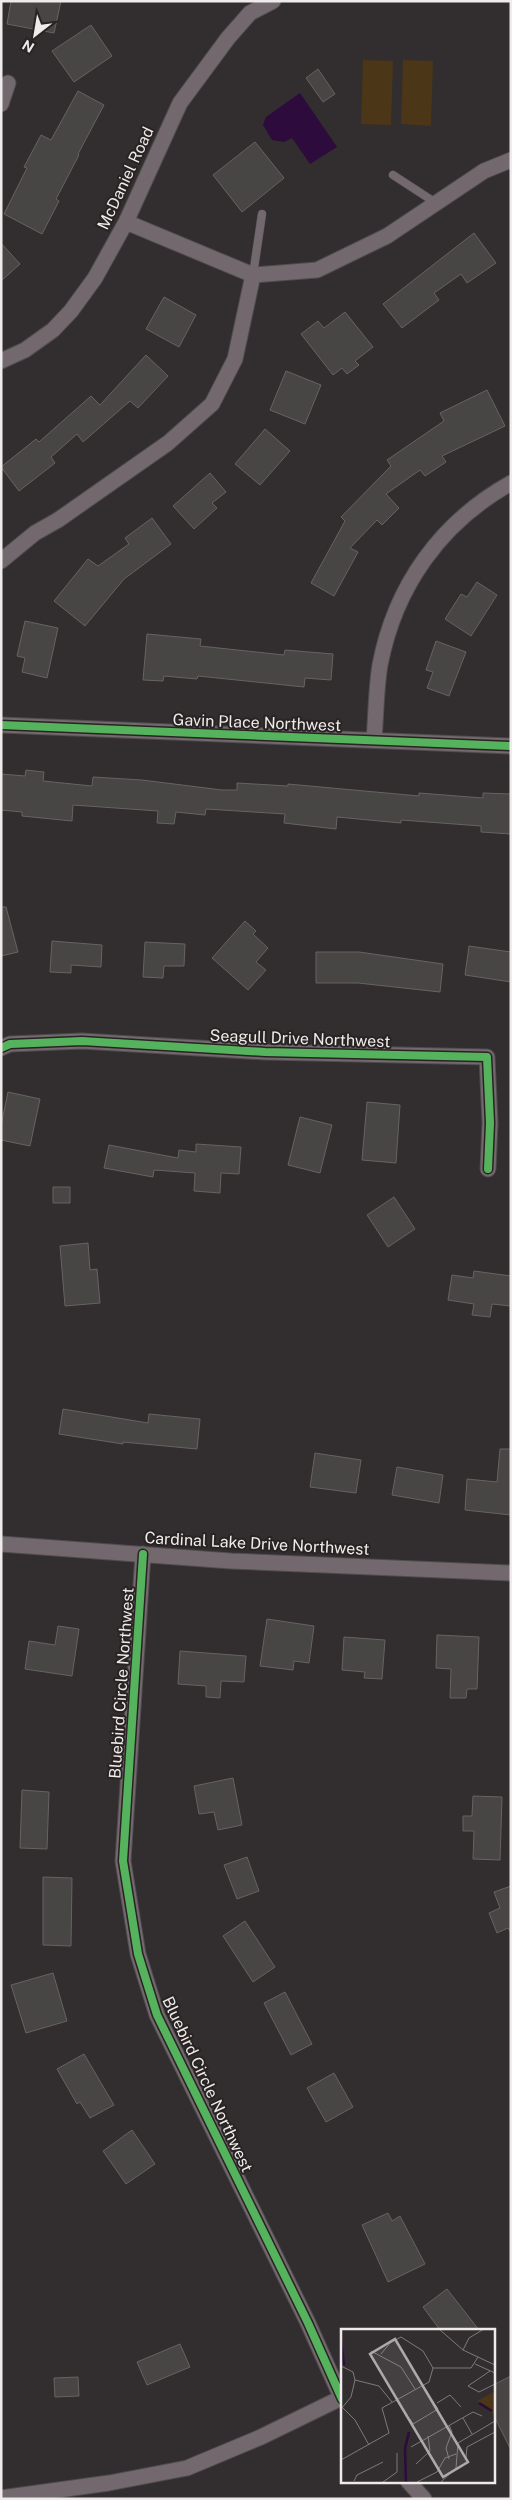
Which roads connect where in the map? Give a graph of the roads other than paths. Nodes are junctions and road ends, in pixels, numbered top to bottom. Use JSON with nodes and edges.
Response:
{"nodes":[{"id":1,"x":273,"y":1,"type":"edge"},
{"id":2,"x":8,"y":83,"type":"dead end"},
{"id":3,"x":1,"y":104,"type":"edge"},
{"id":4,"x":511,"y":160,"type":"edge"},
{"id":5,"x":393,"y":175,"type":"dead end"},
{"id":6,"x":436,"y":203,"type":"junction"},
{"id":7,"x":262,"y":214,"type":"dead end"},
{"id":8,"x":126,"y":222,"type":"junction"},
{"id":9,"x":253,"y":275,"type":"junction"},
{"id":10,"x":1,"y":361,"type":"edge"},
{"id":11,"x":511,"y":483,"type":"edge"},
{"id":12,"x":1,"y":561,"type":"edge"},
{"id":13,"x":1,"y":725,"type":"edge"},
{"id":14,"x":374,"y":740,"type":"junction"},
{"id":15,"x":511,"y":746,"type":"edge"},
{"id":16,"x":1,"y":1048,"type":"edge"},
{"id":17,"x":488,"y":1169,"type":"dead end"},
{"id":18,"x":1,"y":1544,"type":"edge"},
{"id":19,"x":143,"y":1554,"type":"junction"},
{"id":20,"x":511,"y":1573,"type":"edge"},
{"id":21,"x":341,"y":2399,"type":"edge"},
{"id":22,"x":409,"y":2482,"type":"edge"},
{"id":23,"x":1,"y":2498,"type":"edge"},
{"id":24,"x":424,"y":2499,"type":"edge"}],
"edges":[{"from":1,"to":8,"type":"street","name":"McDaniel Road"},
{"from":2,"to":3,"type":"street"},
{"from":4,"to":6,"type":"street"},
{"from":5,"to":6,"type":"lane"},
{"from":6,"to":9,"type":"street"},
{"from":7,"to":9,"type":"lane"},
{"from":8,"to":9,"type":"street"},
{"from":8,"to":10,"type":"street","name":"McDaniel Road"},
{"from":9,"to":12,"type":"street"},
{"from":11,"to":14,"type":"street"},
{"from":13,"to":14,"type":"street","name":"Gavin Place Northwest"},
{"from":14,"to":15,"type":"street","name":"Gavin Place Northwest"},
{"from":16,"to":17,"type":"street","name":"Seagull Drive Northwest"},
{"from":18,"to":19,"type":"street","name":"Cardinal Lake Drive Northwest"},
{"from":19,"to":20,"type":"street","name":"Cardinal Lake Drive Northwest"},
{"from":19,"to":21,"type":"street","name":"Bluebird Circle Northwest"},
{"from":21,"to":23,"type":"street","name":"Bluebird Circle Northwest"},
{"from":22,"to":24,"type":"street"}]}
